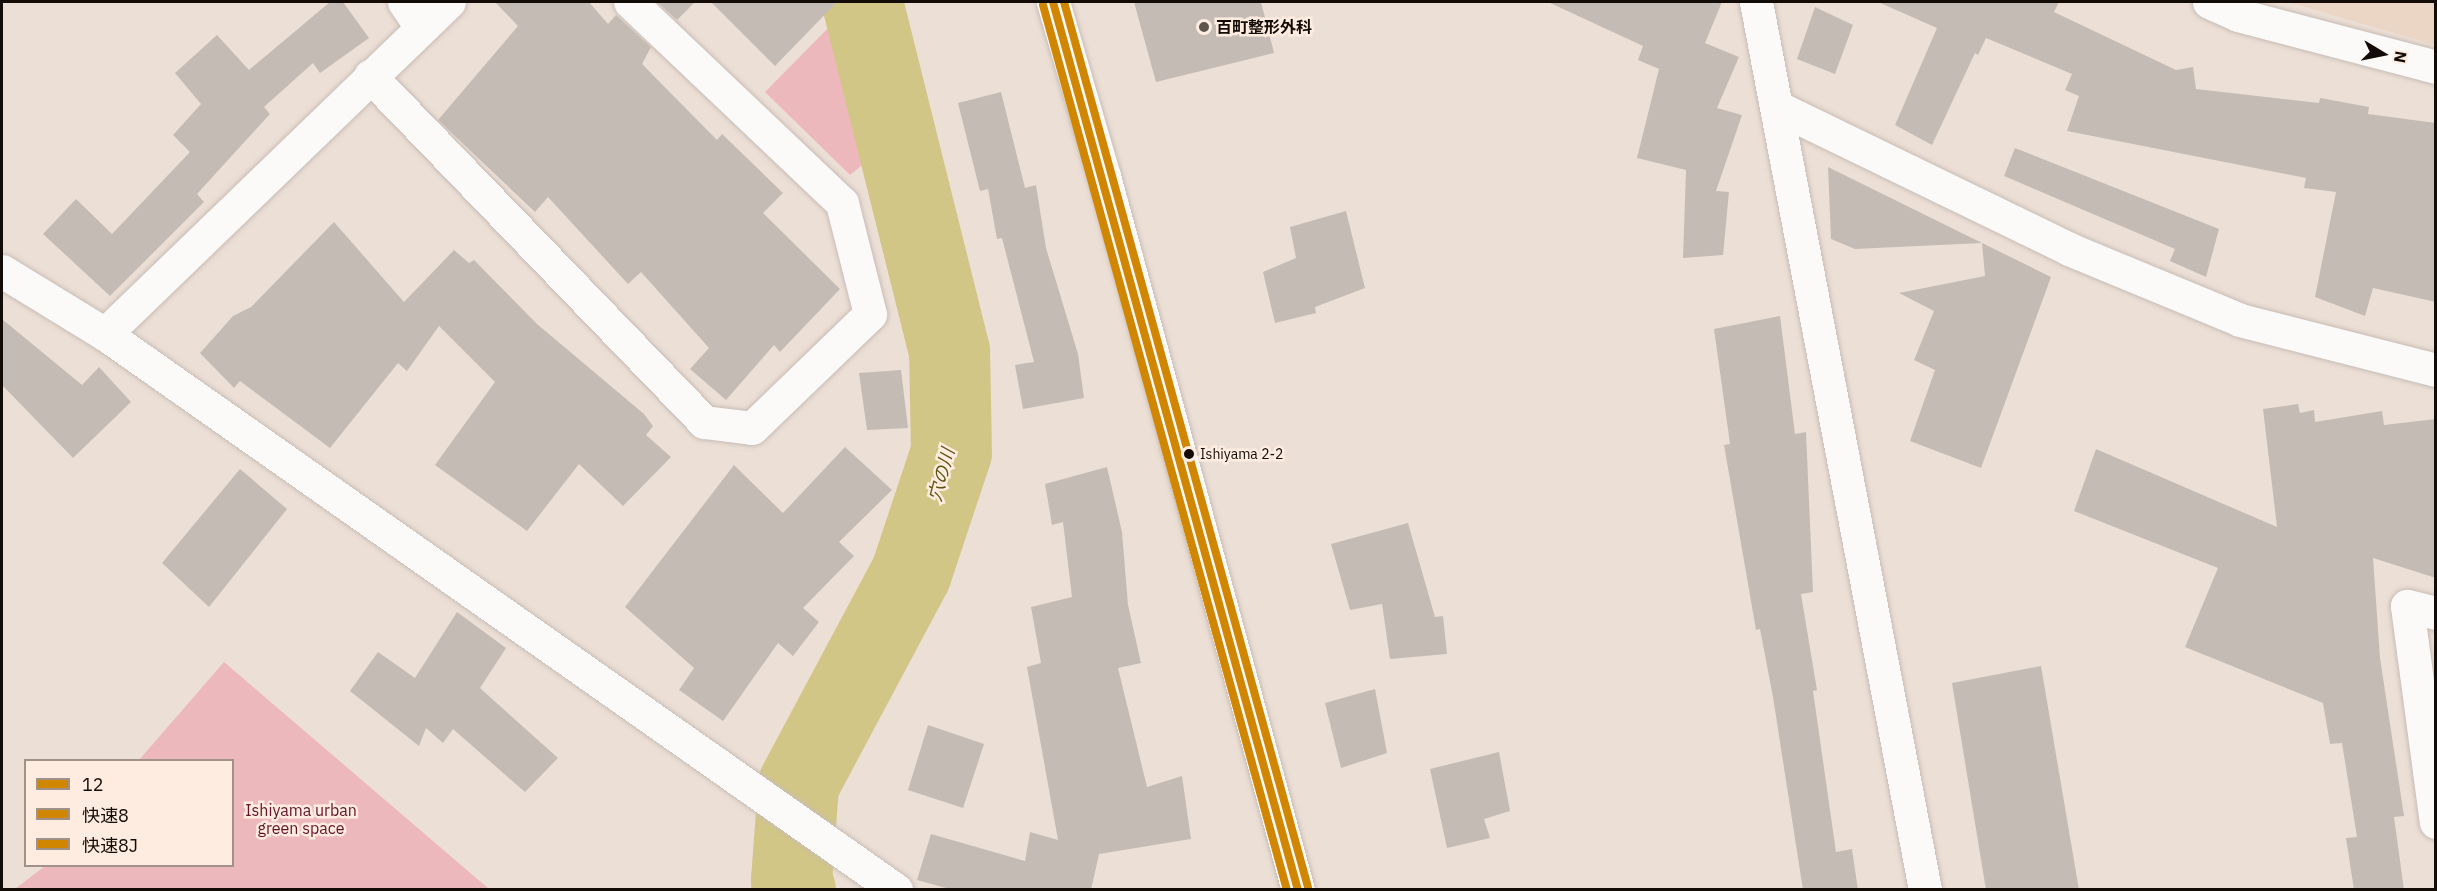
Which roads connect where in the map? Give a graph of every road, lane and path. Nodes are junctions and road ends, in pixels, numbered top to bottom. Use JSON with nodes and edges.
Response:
{"nodes":[{"id":1,"x":448,"y":2,"type":"edge"},
{"id":2,"x":630,"y":2,"type":"edge"},
{"id":3,"x":1053,"y":2,"type":"edge"},
{"id":4,"x":1755,"y":2,"type":"edge"},
{"id":5,"x":2209,"y":2,"type":"edge"},
{"id":6,"x":413,"y":14,"type":"edge"},
{"id":7,"x":2436,"y":67,"type":"edge"},
{"id":8,"x":370,"y":75,"type":"junction"},
{"id":9,"x":1777,"y":107,"type":"junction"},
{"id":10,"x":2,"y":271,"type":"edge"},
{"id":11,"x":105,"y":334,"type":"junction"},
{"id":12,"x":2436,"y":370,"type":"edge"},
{"id":13,"x":2436,"y":614,"type":"edge"},
{"id":14,"x":2436,"y":822,"type":"edge"},
{"id":15,"x":896,"y":890,"type":"edge"},
{"id":16,"x":1298,"y":890,"type":"edge"},
{"id":17,"x":1925,"y":890,"type":"edge"}],
"edges":[{"from":1,"to":6,"type":"street"},
{"from":2,"to":8,"type":"street"},
{"from":3,"to":16,"type":"street"},
{"from":4,"to":9,"type":"street"},
{"from":5,"to":7,"type":"street"},
{"from":6,"to":8,"type":"street"},
{"from":8,"to":11,"type":"street"},
{"from":9,"to":12,"type":"street"},
{"from":9,"to":17,"type":"street"},
{"from":10,"to":11,"type":"street"},
{"from":11,"to":15,"type":"street"},
{"from":13,"to":14,"type":"street"}]}
